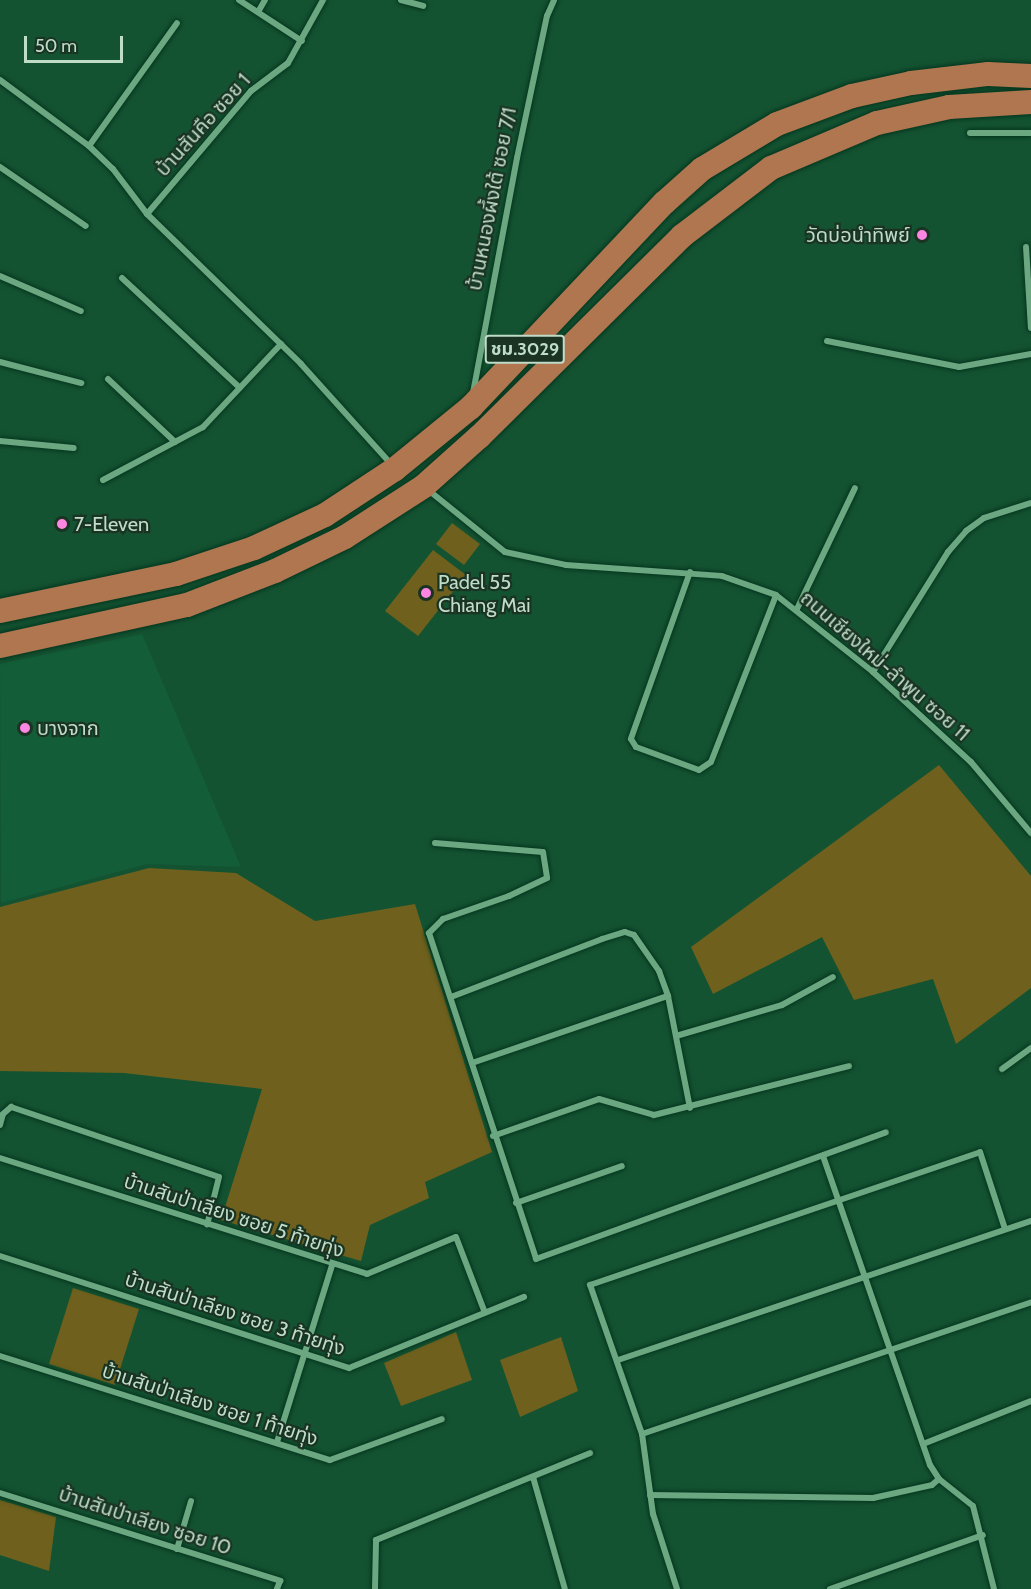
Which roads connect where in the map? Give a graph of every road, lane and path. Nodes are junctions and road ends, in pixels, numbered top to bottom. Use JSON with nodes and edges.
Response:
{"nodes":[{"id":1,"x":239,"y":0,"type":"edge"},
{"id":2,"x":265,"y":0,"type":"edge"},
{"id":3,"x":322,"y":0,"type":"edge"},
{"id":4,"x":401,"y":0,"type":"edge"},
{"id":5,"x":554,"y":0,"type":"edge"},
{"id":6,"x":423,"y":6,"type":"dead end"},
{"id":7,"x":258,"y":12,"type":"junction"},
{"id":8,"x":177,"y":23,"type":"dead end"},
{"id":9,"x":302,"y":41,"type":"junction"},
{"id":10,"x":1031,"y":76,"type":"edge"},
{"id":11,"x":0,"y":80,"type":"edge"},
{"id":12,"x":1031,"y":102,"type":"edge"},
{"id":13,"x":970,"y":133,"type":"dead end"},
{"id":14,"x":1031,"y":133,"type":"edge"},
{"id":15,"x":89,"y":146,"type":"junction"},
{"id":16,"x":0,"y":167,"type":"edge"},
{"id":17,"x":147,"y":214,"type":"junction"},
{"id":18,"x":86,"y":226,"type":"dead end"},
{"id":19,"x":1026,"y":247,"type":"dead end"},
{"id":20,"x":0,"y":276,"type":"edge"},
{"id":21,"x":122,"y":278,"type":"dead end"},
{"id":22,"x":81,"y":311,"type":"dead end"},
{"id":23,"x":1031,"y":328,"type":"edge"},
{"id":24,"x":827,"y":341,"type":"dead end"},
{"id":25,"x":281,"y":344,"type":"junction"},
{"id":26,"x":1031,"y":354,"type":"edge"},
{"id":27,"x":0,"y":362,"type":"edge"},
{"id":28,"x":108,"y":379,"type":"dead end"},
{"id":29,"x":81,"y":383,"type":"dead end"},
{"id":30,"x":240,"y":388,"type":"junction"},
{"id":31,"x":471,"y":407,"type":"junction"},
{"id":32,"x":0,"y":441,"type":"edge"},
{"id":33,"x":175,"y":442,"type":"junction"},
{"id":34,"x":74,"y":448,"type":"dead end"},
{"id":35,"x":395,"y":469,"type":"junction"},
{"id":36,"x":103,"y":480,"type":"dead end"},
{"id":37,"x":424,"y":486,"type":"junction"},
{"id":38,"x":855,"y":488,"type":"dead end"},
{"id":39,"x":1030,"y":504,"type":"edge"},
{"id":40,"x":690,"y":572,"type":"junction"},
{"id":41,"x":776,"y":595,"type":"junction"},
{"id":42,"x":797,"y":609,"type":"junction"},
{"id":43,"x":0,"y":611,"type":"edge"},
{"id":44,"x":0,"y":646,"type":"edge"},
{"id":45,"x":873,"y":672,"type":"junction"},
{"id":46,"x":1031,"y":833,"type":"edge"},
{"id":47,"x":435,"y":843,"type":"dead end"},
{"id":48,"x":833,"y":977,"type":"dead end"},
{"id":49,"x":668,"y":996,"type":"junction"},
{"id":50,"x":451,"y":998,"type":"junction"},
{"id":51,"x":676,"y":1036,"type":"junction"},
{"id":52,"x":1031,"y":1048,"type":"edge"},
{"id":53,"x":472,"y":1063,"type":"junction"},
{"id":54,"x":849,"y":1066,"type":"dead end"},
{"id":55,"x":1002,"y":1069,"type":"dead end"},
{"id":56,"x":690,"y":1108,"type":"junction"},
{"id":57,"x":0,"y":1125,"type":"edge"},
{"id":58,"x":886,"y":1132,"type":"dead end"},
{"id":59,"x":493,"y":1136,"type":"junction"},
{"id":60,"x":823,"y":1156,"type":"junction"},
{"id":61,"x":0,"y":1158,"type":"edge"},
{"id":62,"x":622,"y":1166,"type":"dead end"},
{"id":63,"x":839,"y":1199,"type":"junction"},
{"id":64,"x":516,"y":1203,"type":"junction"},
{"id":65,"x":1031,"y":1221,"type":"edge"},
{"id":66,"x":207,"y":1225,"type":"junction"},
{"id":67,"x":1005,"y":1229,"type":"junction"},
{"id":68,"x":0,"y":1256,"type":"edge"},
{"id":69,"x":332,"y":1265,"type":"junction"},
{"id":70,"x":866,"y":1275,"type":"junction"},
{"id":71,"x":524,"y":1297,"type":"dead end"},
{"id":72,"x":1031,"y":1302,"type":"edge"},
{"id":73,"x":486,"y":1313,"type":"junction"},
{"id":74,"x":892,"y":1350,"type":"junction"},
{"id":75,"x":304,"y":1354,"type":"junction"},
{"id":76,"x":0,"y":1356,"type":"edge"},
{"id":77,"x":618,"y":1360,"type":"junction"},
{"id":78,"x":1031,"y":1401,"type":"edge"},
{"id":79,"x":442,"y":1419,"type":"dead end"},
{"id":80,"x":642,"y":1434,"type":"junction"},
{"id":81,"x":277,"y":1443,"type":"junction"},
{"id":82,"x":923,"y":1444,"type":"junction"},
{"id":83,"x":590,"y":1454,"type":"dead end"},
{"id":84,"x":533,"y":1477,"type":"junction"},
{"id":85,"x":939,"y":1479,"type":"junction"},
{"id":86,"x":0,"y":1493,"type":"edge"},
{"id":87,"x":650,"y":1495,"type":"junction"},
{"id":88,"x":191,"y":1501,"type":"dead end"},
{"id":89,"x":983,"y":1535,"type":"junction"},
{"id":90,"x":177,"y":1548,"type":"junction"},
{"id":91,"x":277,"y":1589,"type":"edge"},
{"id":92,"x":375,"y":1589,"type":"edge"},
{"id":93,"x":565,"y":1589,"type":"edge"},
{"id":94,"x":677,"y":1589,"type":"edge"},
{"id":95,"x":830,"y":1589,"type":"edge"},
{"id":96,"x":994,"y":1589,"type":"edge"}],
"edges":[{"from":1,"to":7,"type":"street"},
{"from":2,"to":7,"type":"street"},
{"from":3,"to":9,"type":"street","name":"บ้านสันคือ ซอย 1"},
{"from":4,"to":6,"type":"street"},
{"from":5,"to":31,"type":"street","name":"บ้านหนองผึ้งใต้ ซอย 7/1"},
{"from":7,"to":9,"type":"street"},
{"from":8,"to":15,"type":"street"},
{"from":9,"to":17,"type":"street","name":"บ้านสันคือ ซอย 1"},
{"from":10,"to":31,"type":"main road","number":"ชม.3029"},
{"from":11,"to":15,"type":"street"},
{"from":12,"to":37,"type":"main road","number":"ชม.3029"},
{"from":13,"to":14,"type":"street"},
{"from":15,"to":17,"type":"street"},
{"from":16,"to":18,"type":"street"},
{"from":17,"to":25,"type":"street"},
{"from":19,"to":23,"type":"street"},
{"from":20,"to":22,"type":"street"},
{"from":21,"to":30,"type":"street"},
{"from":24,"to":26,"type":"street"},
{"from":25,"to":30,"type":"street"},
{"from":25,"to":35,"type":"street"},
{"from":27,"to":29,"type":"street"},
{"from":28,"to":33,"type":"street"},
{"from":30,"to":33,"type":"street"},
{"from":31,"to":35,"type":"main road","number":"ชม.3029"},
{"from":32,"to":34,"type":"street"},
{"from":33,"to":36,"type":"street"},
{"from":35,"to":43,"type":"main road","number":"ชม.3029"},
{"from":37,"to":40,"type":"street","name":"ถนนเชียงใหม่-ลำพูน ซอย 11"},
{"from":37,"to":44,"type":"main road","number":"ชม.3029"},
{"from":38,"to":42,"type":"street"},
{"from":39,"to":45,"type":"street"},
{"from":40,"to":41,"type":"street","name":"ถนนเชียงใหม่-ลำพูน ซอย 11"},
{"from":40,"to":41,"type":"street"},
{"from":41,"to":42,"type":"street","name":"ถนนเชียงใหม่-ลำพูน ซอย 11"},
{"from":42,"to":45,"type":"street","name":"ถนนเชียงใหม่-ลำพูน ซอย 11"},
{"from":45,"to":46,"type":"street","name":"ถนนเชียงใหม่-ลำพูน ซอย 11"},
{"from":47,"to":50,"type":"street"},
{"from":48,"to":51,"type":"street"},
{"from":49,"to":50,"type":"street"},
{"from":49,"to":51,"type":"street"},
{"from":49,"to":53,"type":"street"},
{"from":50,"to":53,"type":"street"},
{"from":51,"to":56,"type":"street"},
{"from":52,"to":55,"type":"street"},
{"from":53,"to":59,"type":"street"},
{"from":54,"to":56,"type":"street"},
{"from":56,"to":59,"type":"street"},
{"from":57,"to":66,"type":"street"},
{"from":58,"to":60,"type":"street"},
{"from":59,"to":64,"type":"street"},
{"from":60,"to":63,"type":"street"},
{"from":60,"to":64,"type":"street"},
{"from":61,"to":66,"type":"street","name":"บ้านสันป่าเลียง ซอย 5 ท้ายทุ่ง"},
{"from":62,"to":64,"type":"street"},
{"from":63,"to":67,"type":"street"},
{"from":63,"to":70,"type":"street"},
{"from":63,"to":77,"type":"street"},
{"from":65,"to":67,"type":"street"},
{"from":66,"to":69,"type":"street","name":"บ้านสันป่าเลียง ซอย 5 ท้ายทุ่ง"},
{"from":67,"to":70,"type":"street"},
{"from":68,"to":75,"type":"street","name":"บ้านสันป่าเลียง ซอย 3 ท้ายทุ่ง"},
{"from":69,"to":73,"type":"street","name":"บ้านสันป่าเลียง ซอย 5 ท้ายทุ่ง"},
{"from":69,"to":75,"type":"street"},
{"from":70,"to":74,"type":"street"},
{"from":70,"to":77,"type":"street"},
{"from":71,"to":73,"type":"street","name":"บ้านสันป่าเลียง ซอย 3 ท้ายทุ่ง"},
{"from":72,"to":74,"type":"street"},
{"from":73,"to":75,"type":"street","name":"บ้านสันป่าเลียง ซอย 3 ท้ายทุ่ง"},
{"from":74,"to":80,"type":"street"},
{"from":74,"to":82,"type":"street"},
{"from":75,"to":81,"type":"street"},
{"from":76,"to":81,"type":"street","name":"บ้านสันป่าเลียง ซอย 1 ท้ายทุ่ง"},
{"from":77,"to":80,"type":"street"},
{"from":78,"to":82,"type":"street"},
{"from":79,"to":81,"type":"street","name":"บ้านสันป่าเลียง ซอย 1 ท้ายทุ่ง"},
{"from":80,"to":87,"type":"street"},
{"from":82,"to":85,"type":"street"},
{"from":83,"to":84,"type":"street"},
{"from":84,"to":92,"type":"street"},
{"from":84,"to":93,"type":"street"},
{"from":85,"to":87,"type":"street"},
{"from":85,"to":89,"type":"street"},
{"from":86,"to":90,"type":"street","name":"บ้านสันป่าเลียง ซอย 10"},
{"from":87,"to":94,"type":"street"},
{"from":88,"to":90,"type":"street"},
{"from":89,"to":95,"type":"street"},
{"from":89,"to":96,"type":"street"},
{"from":90,"to":91,"type":"street","name":"บ้านสันป่าเลียง ซอย 10"}]}
